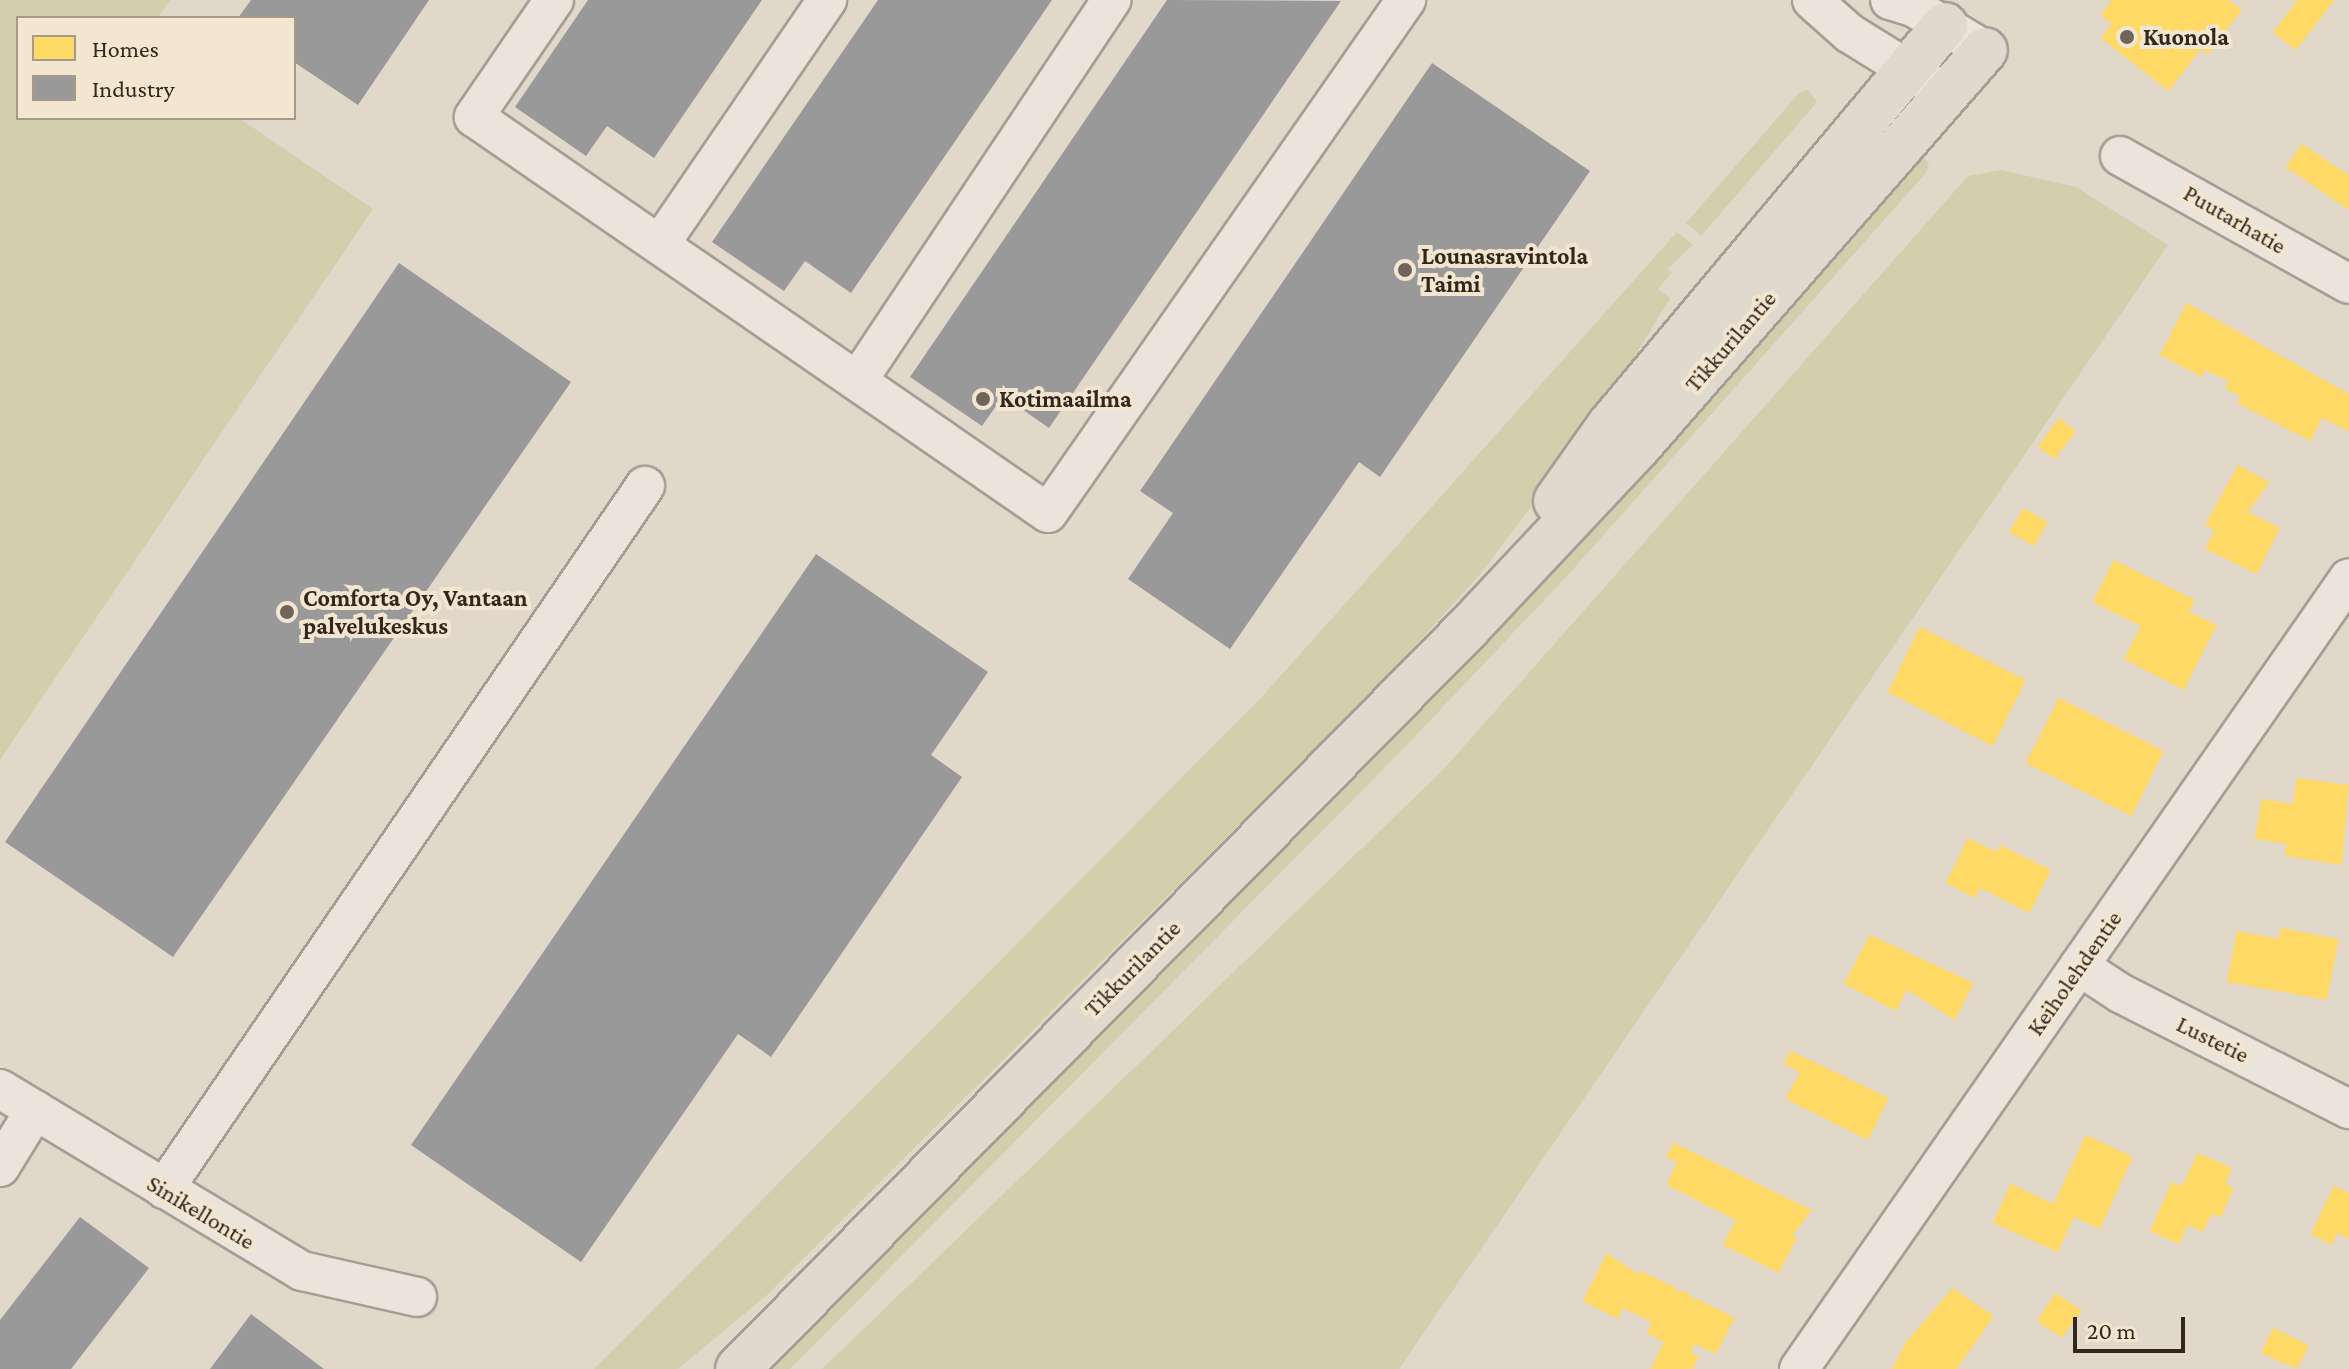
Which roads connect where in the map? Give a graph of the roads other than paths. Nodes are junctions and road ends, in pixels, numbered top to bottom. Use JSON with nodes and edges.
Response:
{"nodes":[{"id":1,"x":554,"y":0,"type":"edge"},
{"id":2,"x":827,"y":0,"type":"edge"},
{"id":3,"x":1111,"y":0,"type":"edge"},
{"id":4,"x":1406,"y":0,"type":"edge"},
{"id":5,"x":1812,"y":0,"type":"edge"},
{"id":6,"x":1890,"y":0,"type":"edge"},
{"id":7,"x":1945,"y":25,"type":"junction"},
{"id":8,"x":1985,"y":50,"type":"joint"},
{"id":9,"x":1905,"y":70,"type":"junction"},
{"id":10,"x":1946,"y":92,"type":"junction"},
{"id":11,"x":2120,"y":156,"type":"dead end"},
{"id":12,"x":660,"y":244,"type":"junction"},
{"id":13,"x":2349,"y":284,"type":"edge"},
{"id":14,"x":858,"y":380,"type":"junction"},
{"id":15,"x":645,"y":486,"type":"dead end"},
{"id":16,"x":2349,"y":578,"type":"edge"},
{"id":17,"x":1468,"y":628,"type":"junction"},
{"id":18,"x":2079,"y":966,"type":"junction"},
{"id":19,"x":0,"y":1089,"type":"edge"},
{"id":20,"x":2349,"y":1109,"type":"edge"},
{"id":21,"x":35,"y":1110,"type":"junction"},
{"id":22,"x":0,"y":1167,"type":"edge"},
{"id":23,"x":164,"y":1189,"type":"junction"},
{"id":24,"x":417,"y":1297,"type":"dead end"},
{"id":25,"x":795,"y":1307,"type":"junction"},
{"id":26,"x":713,"y":1369,"type":"edge"},
{"id":27,"x":738,"y":1369,"type":"edge"},
{"id":28,"x":1799,"y":1369,"type":"edge"}],
"edges":[{"from":1,"to":12,"type":"street"},
{"from":2,"to":12,"type":"street"},
{"from":3,"to":14,"type":"street"},
{"from":4,"to":14,"type":"street"},
{"from":5,"to":9,"type":"street"},
{"from":6,"to":7,"type":"street"},
{"from":7,"to":8,"type":"street"},
{"from":7,"to":9,"type":"main road","name":"Tikkurilantie"},
{"from":8,"to":10,"type":"main road","name":"Tikkurilantie"},
{"from":9,"to":10,"type":"street"},
{"from":9,"to":17,"type":"main road","name":"Tikkurilantie"},
{"from":10,"to":17,"type":"main road","name":"Tikkurilantie"},
{"from":11,"to":13,"type":"street","name":"Puutarhatie"},
{"from":12,"to":14,"type":"street"},
{"from":15,"to":23,"type":"street"},
{"from":16,"to":18,"type":"street","name":"Keiholehdentie"},
{"from":17,"to":25,"type":"main road","name":"Tikkurilantie"},
{"from":18,"to":20,"type":"street","name":"Lustetie"},
{"from":18,"to":28,"type":"street","name":"Keiholehdentie"},
{"from":19,"to":21,"type":"street","name":"Sinikellontie"},
{"from":21,"to":22,"type":"street"},
{"from":21,"to":23,"type":"street","name":"Sinikellontie"},
{"from":23,"to":24,"type":"street","name":"Sinikellontie"},
{"from":25,"to":26,"type":"main road","name":"Tikkurilantie"},
{"from":25,"to":27,"type":"main road","name":"Tikkurilantie"}]}
